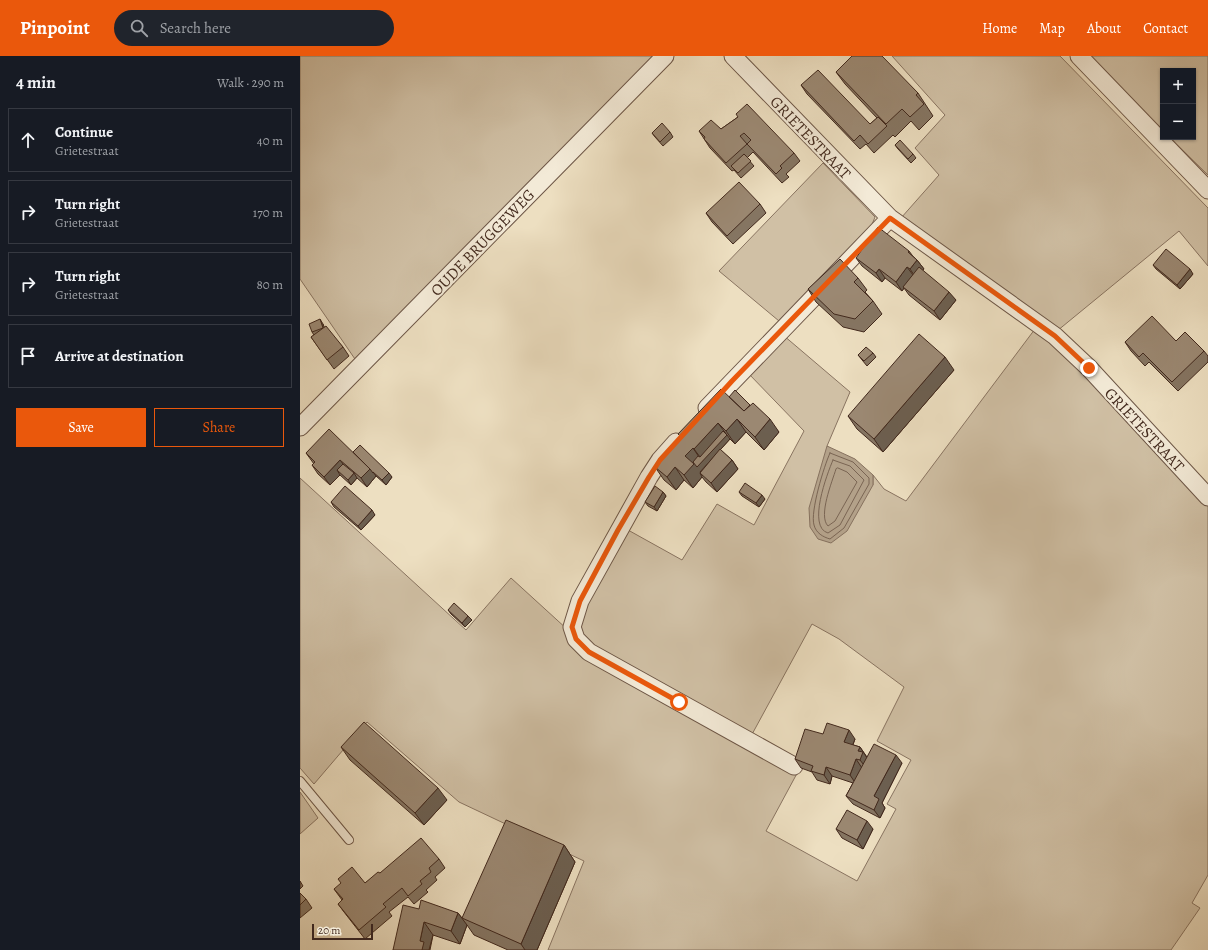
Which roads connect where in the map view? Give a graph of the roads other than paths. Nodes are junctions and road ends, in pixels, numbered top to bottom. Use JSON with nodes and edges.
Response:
{"nodes":[{"id":1,"x":665,"y":56,"type":"edge"},
{"id":2,"x":733,"y":56,"type":"edge"},
{"id":3,"x":1079,"y":56,"type":"edge"},
{"id":4,"x":1208,"y":190,"type":"edge"},
{"id":5,"x":890,"y":218,"type":"junction"},
{"id":6,"x":300,"y":428,"type":"edge"},
{"id":7,"x":1208,"y":497,"type":"edge"},
{"id":8,"x":794,"y":766,"type":"edge"},
{"id":9,"x":300,"y":780,"type":"edge"},
{"id":10,"x":349,"y":840,"type":"dead end"}],
"edges":[{"from":1,"to":6,"type":"street","name":"OUDE BRUGGEWEG"},
{"from":2,"to":5,"type":"street","name":"GRIETESTRAAT"},
{"from":3,"to":4,"type":"street"},
{"from":5,"to":7,"type":"street","name":"GRIETESTRAAT"},
{"from":5,"to":8,"type":"street"},
{"from":9,"to":10,"type":"lane"}]}
